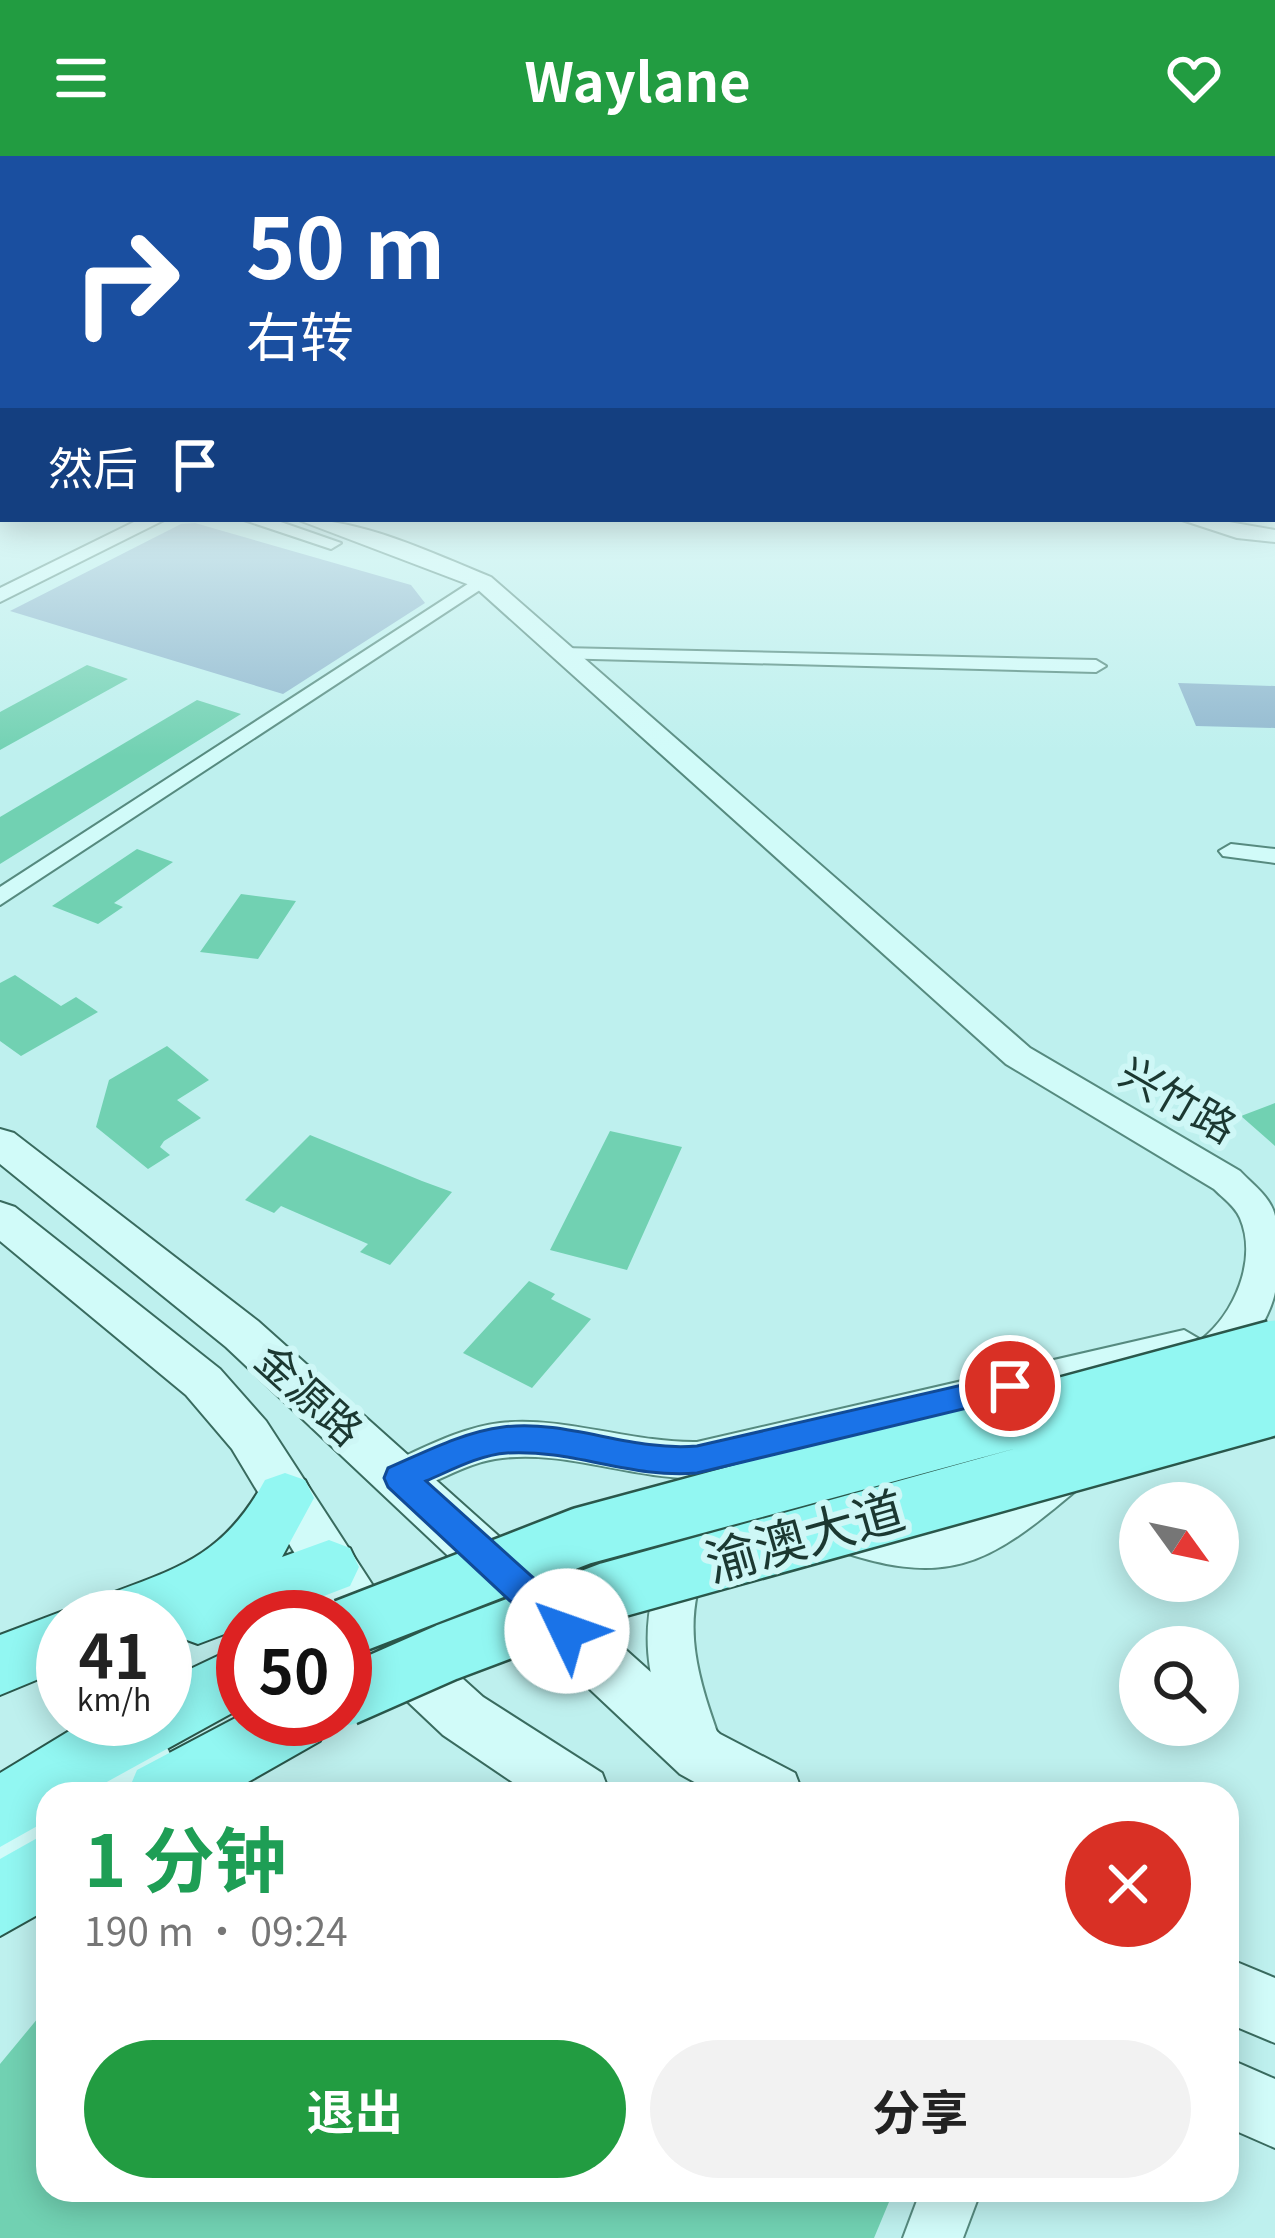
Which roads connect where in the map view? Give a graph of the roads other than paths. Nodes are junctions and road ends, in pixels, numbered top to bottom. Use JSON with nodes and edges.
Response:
{"nodes":[{"id":1,"x":71,"y":561,"type":"edge"},
{"id":2,"x":396,"y":561,"type":"edge"},
{"id":3,"x":428,"y":561,"type":"edge"},
{"id":4,"x":478,"y":585,"type":"junction"},
{"id":5,"x":0,"y":596,"type":"edge"},
{"id":6,"x":562,"y":654,"type":"junction"},
{"id":7,"x":1096,"y":666,"type":"dead end"},
{"id":8,"x":1231,"y":851,"type":"dead end"},
{"id":9,"x":1275,"y":856,"type":"edge"},
{"id":10,"x":0,"y":898,"type":"edge"},
{"id":11,"x":0,"y":1143,"type":"edge"},
{"id":12,"x":0,"y":1218,"type":"edge"},
{"id":13,"x":242,"y":1334,"type":"junction"},
{"id":14,"x":1255,"y":1342,"type":"edge"},
{"id":15,"x":170,"y":1355,"type":"junction"},
{"id":16,"x":1275,"y":1406,"type":"edge"},
{"id":17,"x":400,"y":1478,"type":"junction"},
{"id":18,"x":285,"y":1498,"type":"junction"},
{"id":19,"x":329,"y":1567,"type":"junction"},
{"id":20,"x":191,"y":1590,"type":"edge"},
{"id":21,"x":337,"y":1590,"type":"edge"},
{"id":22,"x":192,"y":1618,"type":"edge"},
{"id":23,"x":372,"y":1628,"type":"edge"},
{"id":24,"x":372,"y":1649,"type":"edge"},
{"id":25,"x":36,"y":1651,"type":"edge"},
{"id":26,"x":0,"y":1665,"type":"edge"},
{"id":27,"x":36,"y":1676,"type":"edge"},
{"id":28,"x":372,"y":1685,"type":"edge"},
{"id":29,"x":0,"y":1690,"type":"edge"},
{"id":30,"x":216,"y":1718,"type":"edge"},
{"id":31,"x":105,"y":1746,"type":"edge"},
{"id":32,"x":248,"y":1746,"type":"edge"},
{"id":33,"x":700,"y":1754,"type":"junction"},
{"id":34,"x":46,"y":1782,"type":"edge"},
{"id":35,"x":108,"y":1782,"type":"edge"},
{"id":36,"x":183,"y":1782,"type":"edge"},
{"id":37,"x":563,"y":1782,"type":"edge"},
{"id":38,"x":752,"y":1782,"type":"edge"},
{"id":39,"x":36,"y":1789,"type":"edge"},
{"id":40,"x":0,"y":1813,"type":"edge"},
{"id":41,"x":36,"y":1830,"type":"edge"},
{"id":42,"x":0,"y":1856,"type":"edge"},
{"id":43,"x":36,"y":1876,"type":"edge"},
{"id":44,"x":0,"y":1901,"type":"edge"},
{"id":45,"x":1239,"y":1995,"type":"edge"},
{"id":46,"x":1275,"y":2011,"type":"edge"},
{"id":47,"x":1239,"y":2098,"type":"edge"},
{"id":48,"x":1275,"y":2114,"type":"edge"},
{"id":49,"x":946,"y":2202,"type":"edge"},
{"id":50,"x":933,"y":2238,"type":"edge"}],
"edges":[{"from":1,"to":5,"type":"street"},
{"from":2,"to":4,"type":"street","name":"兴竹路"},
{"from":3,"to":4,"type":"street","name":"兴竹路"},
{"from":4,"to":6,"type":"street","name":"兴竹路"},
{"from":4,"to":10,"type":"street"},
{"from":6,"to":7,"type":"street"},
{"from":6,"to":14,"type":"street","name":"兴竹路"},
{"from":8,"to":9,"type":"street"},
{"from":11,"to":13,"type":"main road","name":"金源路"},
{"from":12,"to":15,"type":"main road","name":"金源路"},
{"from":13,"to":15,"type":"main road"},
{"from":13,"to":17,"type":"main road","name":"金源路"},
{"from":14,"to":17,"type":"street"},
{"from":14,"to":23,"type":"main road","name":"渝澳大道","bridge":true},
{"from":14,"to":33,"type":"street","name":"兴竹路"},
{"from":15,"to":18,"type":"main road","name":"金源路"},
{"from":16,"to":28,"type":"main road","name":"渝澳大道","bridge":true},
{"from":17,"to":33,"type":"main road","name":"金源路"},
{"from":18,"to":19,"type":"main road","name":"金源路"},
{"from":18,"to":20,"type":"main road"},
{"from":19,"to":21,"type":"main road","name":"金源路"},
{"from":19,"to":22,"type":"main road"},
{"from":24,"to":37,"type":"main road","name":"金源路"},
{"from":25,"to":26,"type":"main road"},
{"from":27,"to":29,"type":"main road"},
{"from":30,"to":35,"type":"street"},
{"from":31,"to":34,"type":"main road"},
{"from":32,"to":36,"type":"main road"},
{"from":33,"to":38,"type":"main road","name":"金源路"},
{"from":39,"to":40,"type":"main road"},
{"from":41,"to":42,"type":"street"},
{"from":43,"to":44,"type":"main road"},
{"from":45,"to":46,"type":"main road"},
{"from":47,"to":48,"type":"main road"},
{"from":49,"to":50,"type":"street"}]}
